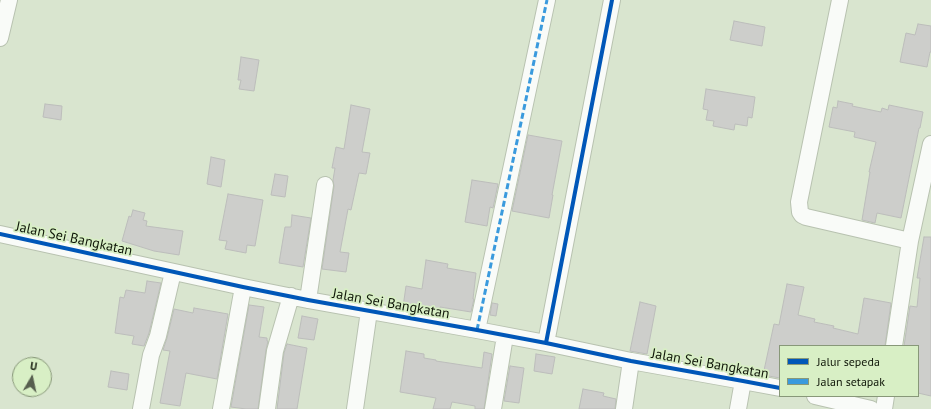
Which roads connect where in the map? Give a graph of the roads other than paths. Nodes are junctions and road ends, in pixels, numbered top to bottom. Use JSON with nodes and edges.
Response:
{"nodes":[{"id":1,"x":9,"y":0,"type":"edge"},
{"id":2,"x":547,"y":0,"type":"edge"},
{"id":3,"x":612,"y":0,"type":"edge"},
{"id":4,"x":840,"y":0,"type":"edge"},
{"id":5,"x":0,"y":38,"type":"edge"},
{"id":6,"x":931,"y":144,"type":"edge"},
{"id":7,"x":325,"y":185,"type":"dead end"},
{"id":8,"x":0,"y":234,"type":"edge"},
{"id":9,"x":910,"y":241,"type":"junction"},
{"id":10,"x":173,"y":272,"type":"junction"},
{"id":11,"x":243,"y":287,"type":"junction"},
{"id":12,"x":291,"y":296,"type":"junction"},
{"id":13,"x":308,"y":300,"type":"junction"},
{"id":14,"x":369,"y":311,"type":"junction"},
{"id":15,"x":477,"y":330,"type":"junction"},
{"id":16,"x":506,"y":336,"type":"junction"},
{"id":17,"x":546,"y":343,"type":"junction"},
{"id":18,"x":894,"y":345,"type":"edge"},
{"id":19,"x":631,"y":361,"type":"junction"},
{"id":20,"x":743,"y":380,"type":"junction"},
{"id":21,"x":779,"y":388,"type":"edge"},
{"id":22,"x":818,"y":397,"type":"edge"},
{"id":23,"x":886,"y":397,"type":"edge"},
{"id":24,"x":846,"y":406,"type":"edge"},
{"id":25,"x":141,"y":409,"type":"edge"},
{"id":26,"x":221,"y":409,"type":"edge"},
{"id":27,"x":267,"y":409,"type":"edge"},
{"id":28,"x":355,"y":409,"type":"edge"},
{"id":29,"x":493,"y":409,"type":"edge"},
{"id":30,"x":624,"y":409,"type":"edge"},
{"id":31,"x":738,"y":409,"type":"edge"},
{"id":32,"x":870,"y":409,"type":"edge"},
{"id":33,"x":884,"y":409,"type":"edge"}],
"edges":[{"from":1,"to":5,"type":"street"},
{"from":2,"to":15,"type":"street"},
{"from":3,"to":17,"type":"street"},
{"from":4,"to":9,"type":"street"},
{"from":6,"to":9,"type":"street"},
{"from":7,"to":13,"type":"street"},
{"from":8,"to":10,"type":"street","name":"Jalan Sei Bangkatan"},
{"from":9,"to":18,"type":"street"},
{"from":10,"to":11,"type":"street","name":"Jalan Sei Bangkatan"},
{"from":10,"to":25,"type":"street"},
{"from":11,"to":12,"type":"street","name":"Jalan Sei Bangkatan"},
{"from":11,"to":26,"type":"street"},
{"from":12,"to":13,"type":"street","name":"Jalan Sei Bangkatan"},
{"from":12,"to":27,"type":"street"},
{"from":13,"to":14,"type":"street","name":"Jalan Sei Bangkatan"},
{"from":14,"to":15,"type":"street","name":"Jalan Sei Bangkatan"},
{"from":14,"to":28,"type":"street"},
{"from":15,"to":16,"type":"street","name":"Jalan Sei Bangkatan"},
{"from":16,"to":17,"type":"street","name":"Jalan Sei Bangkatan"},
{"from":16,"to":29,"type":"street"},
{"from":17,"to":19,"type":"street","name":"Jalan Sei Bangkatan"},
{"from":19,"to":20,"type":"street","name":"Jalan Sei Bangkatan"},
{"from":19,"to":30,"type":"street"},
{"from":20,"to":21,"type":"street","name":"Jalan Sei Bangkatan"},
{"from":20,"to":31,"type":"street"},
{"from":22,"to":24,"type":"street"},
{"from":23,"to":33,"type":"street"},
{"from":24,"to":32,"type":"street"}]}
